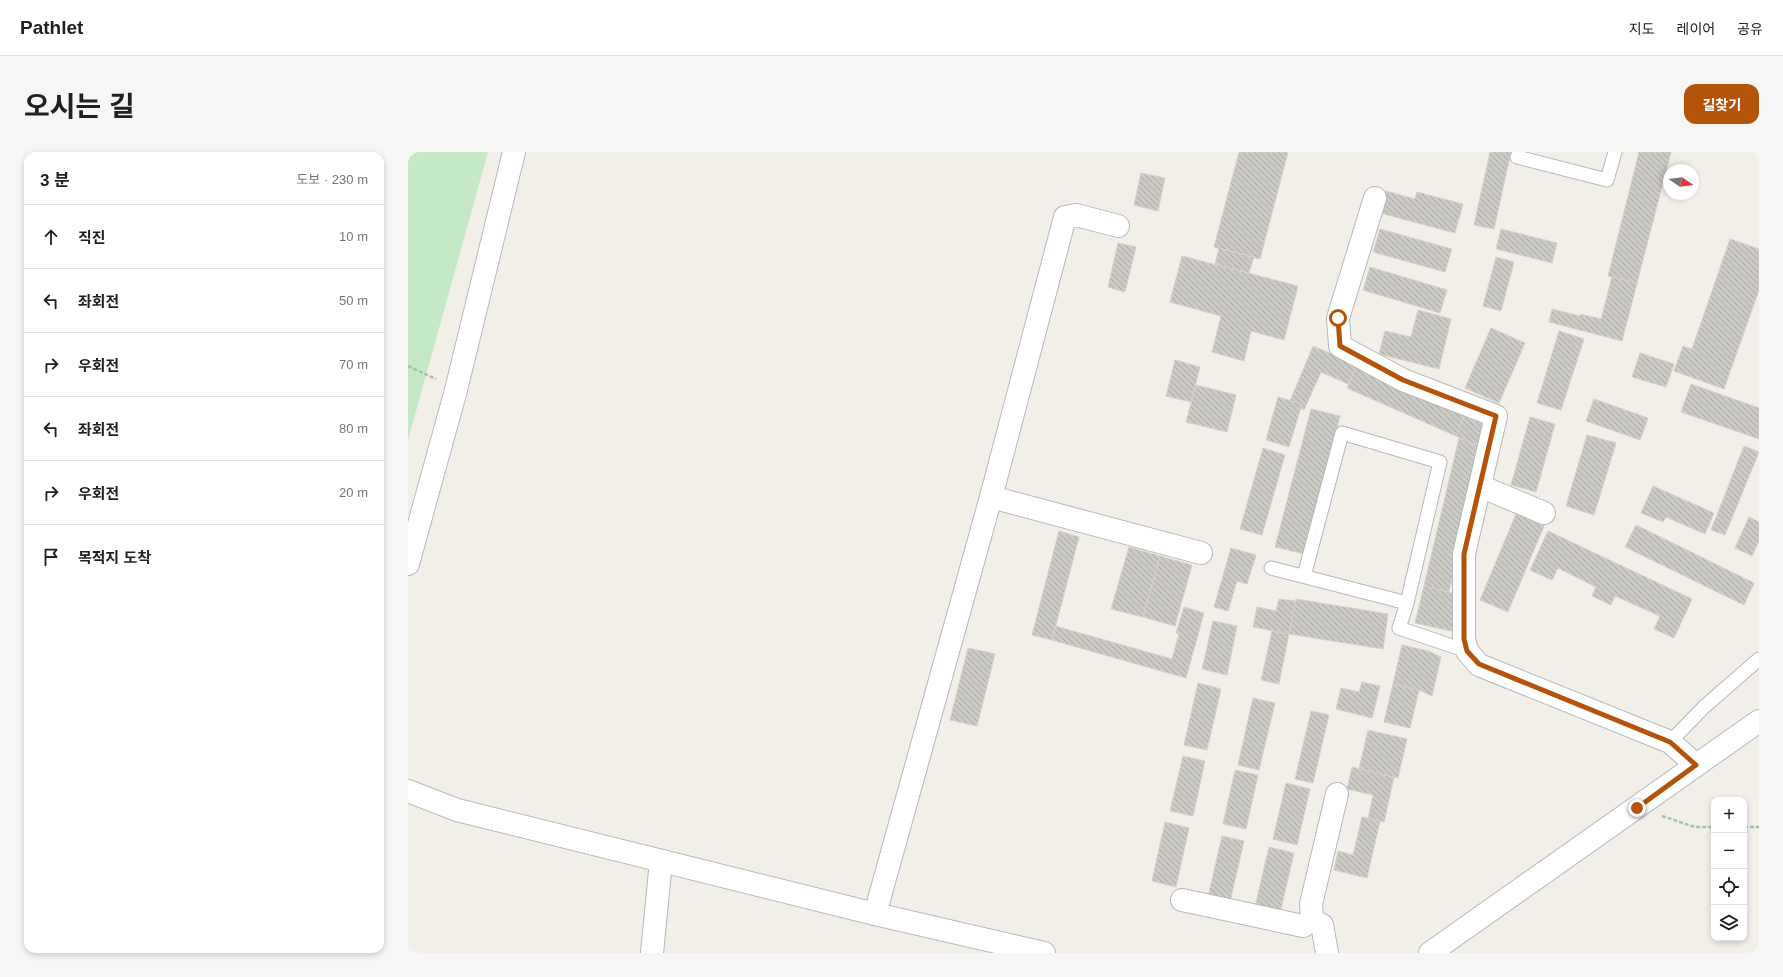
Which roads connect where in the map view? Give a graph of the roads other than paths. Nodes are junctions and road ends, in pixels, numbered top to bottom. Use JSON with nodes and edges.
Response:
{"nodes":[{"id":1,"x":1614,"y":152,"type":"edge"},
{"id":2,"x":510,"y":153,"type":"edge"},
{"id":3,"x":1517,"y":157,"type":"dead end"},
{"id":4,"x":1375,"y":198,"type":"dead end"},
{"id":5,"x":1118,"y":226,"type":"dead end"},
{"id":6,"x":1480,"y":486,"type":"junction"},
{"id":7,"x":991,"y":497,"type":"junction"},
{"id":8,"x":1544,"y":513,"type":"dead end"},
{"id":9,"x":1200,"y":554,"type":"dead end"},
{"id":10,"x":408,"y":564,"type":"edge"},
{"id":11,"x":1271,"y":568,"type":"dead end"},
{"id":12,"x":1304,"y":576,"type":"junction"},
{"id":13,"x":1407,"y":602,"type":"junction"},
{"id":14,"x":1467,"y":651,"type":"junction"},
{"id":15,"x":1759,"y":659,"type":"edge"},
{"id":16,"x":1759,"y":721,"type":"edge"},
{"id":17,"x":1670,"y":742,"type":"junction"},
{"id":18,"x":1696,"y":765,"type":"junction"},
{"id":19,"x":408,"y":791,"type":"edge"},
{"id":20,"x":1337,"y":794,"type":"dead end"},
{"id":21,"x":661,"y":861,"type":"junction"},
{"id":22,"x":1182,"y":900,"type":"dead end"},
{"id":23,"x":876,"y":914,"type":"junction"},
{"id":24,"x":1312,"y":920,"type":"junction"},
{"id":25,"x":652,"y":953,"type":"edge"},
{"id":26,"x":1044,"y":953,"type":"edge"},
{"id":27,"x":1327,"y":953,"type":"edge"},
{"id":28,"x":1430,"y":953,"type":"edge"}],
"edges":[{"from":1,"to":3,"type":"lane"},
{"from":2,"to":10,"type":"street"},
{"from":4,"to":6,"type":"street"},
{"from":5,"to":7,"type":"street"},
{"from":6,"to":8,"type":"street"},
{"from":6,"to":14,"type":"street"},
{"from":7,"to":9,"type":"street"},
{"from":7,"to":23,"type":"street"},
{"from":11,"to":12,"type":"lane"},
{"from":12,"to":13,"type":"lane"},
{"from":12,"to":13,"type":"lane"},
{"from":13,"to":14,"type":"lane"},
{"from":14,"to":17,"type":"street"},
{"from":15,"to":17,"type":"lane"},
{"from":16,"to":18,"type":"street"},
{"from":17,"to":18,"type":"street"},
{"from":18,"to":28,"type":"street"},
{"from":19,"to":21,"type":"street"},
{"from":20,"to":24,"type":"street"},
{"from":21,"to":23,"type":"street"},
{"from":21,"to":25,"type":"street"},
{"from":22,"to":24,"type":"street"},
{"from":23,"to":26,"type":"street"},
{"from":24,"to":27,"type":"street"}]}
